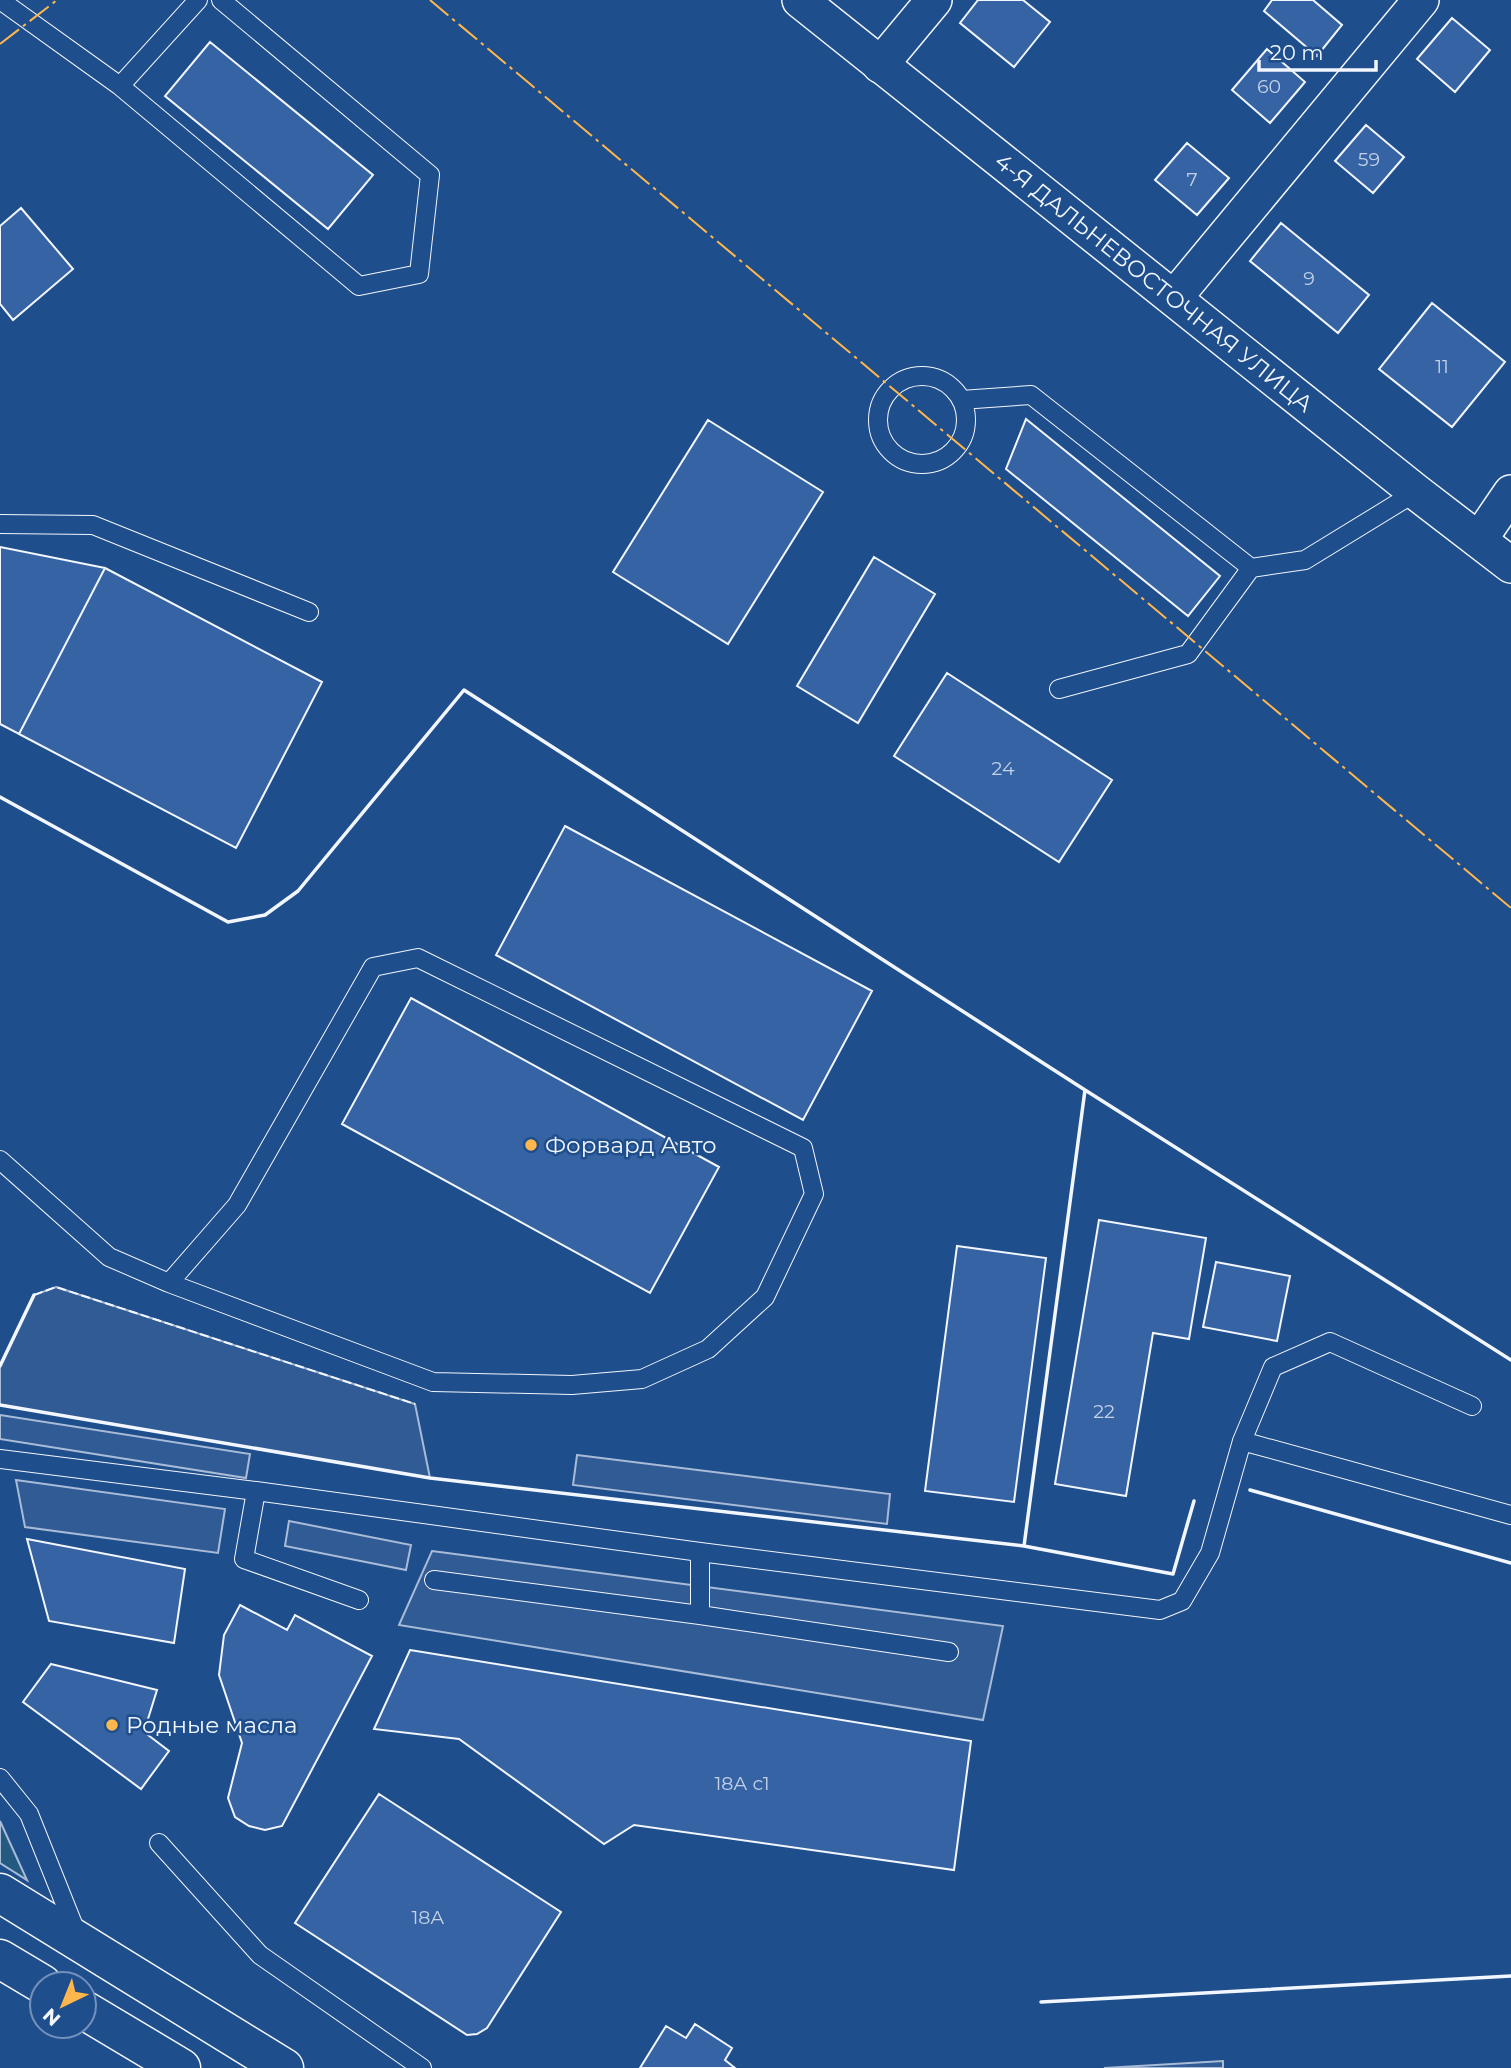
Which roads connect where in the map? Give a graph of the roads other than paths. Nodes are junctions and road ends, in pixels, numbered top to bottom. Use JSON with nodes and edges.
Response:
{"nodes":[{"id":1,"x":0,"y":0,"type":"edge"},
{"id":2,"x":198,"y":0,"type":"edge"},
{"id":3,"x":221,"y":0,"type":"edge"},
{"id":4,"x":800,"y":0,"type":"edge"},
{"id":5,"x":933,"y":0,"type":"edge"},
{"id":6,"x":1420,"y":0,"type":"edge"},
{"id":7,"x":880,"y":65,"type":"junction"},
{"id":8,"x":120,"y":86,"type":"junction"},
{"id":9,"x":1174,"y":298,"type":"junction"},
{"id":10,"x":961,"y":400,"type":"junction"},
{"id":11,"x":1416,"y":492,"type":"junction"},
{"id":12,"x":1511,"y":493,"type":"edge"},
{"id":13,"x":0,"y":524,"type":"edge"},
{"id":14,"x":1479,"y":540,"type":"junction"},
{"id":15,"x":1511,"y":565,"type":"edge"},
{"id":16,"x":1251,"y":568,"type":"junction"},
{"id":17,"x":309,"y":612,"type":"dead end"},
{"id":18,"x":1059,"y":689,"type":"dead end"},
{"id":19,"x":0,"y":1160,"type":"edge"},
{"id":20,"x":169,"y":1283,"type":"junction"},
{"id":21,"x":1472,"y":1406,"type":"dead end"},
{"id":22,"x":1242,"y":1441,"type":"junction"},
{"id":23,"x":0,"y":1459,"type":"edge"},
{"id":24,"x":256,"y":1491,"type":"junction"},
{"id":25,"x":1511,"y":1515,"type":"edge"},
{"id":26,"x":700,"y":1552,"type":"junction"},
{"id":27,"x":434,"y":1580,"type":"dead end"},
{"id":28,"x":359,"y":1600,"type":"dead end"},
{"id":29,"x":700,"y":1615,"type":"junction"},
{"id":30,"x":949,"y":1653,"type":"dead end"},
{"id":31,"x":0,"y":1778,"type":"edge"},
{"id":32,"x":159,"y":1843,"type":"dead end"},
{"id":33,"x":0,"y":1893,"type":"edge"},
{"id":34,"x":81,"y":1943,"type":"junction"},
{"id":35,"x":0,"y":1959,"type":"edge"},
{"id":36,"x":28,"y":1976,"type":"edge"},
{"id":37,"x":98,"y":2018,"type":"edge"},
{"id":38,"x":181,"y":2068,"type":"edge"},
{"id":39,"x":284,"y":2068,"type":"edge"},
{"id":40,"x":422,"y":2068,"type":"edge"}],
"edges":[{"from":1,"to":8,"type":"lane"},
{"from":2,"to":8,"type":"lane"},
{"from":3,"to":8,"type":"lane"},
{"from":4,"to":7,"type":"street","name":"4-Я ДАЛЬНЕВОСТОЧНАЯ УЛИЦА"},
{"from":5,"to":7,"type":"street"},
{"from":6,"to":9,"type":"street"},
{"from":7,"to":9,"type":"street","name":"4-Я ДАЛЬНЕВОСТОЧНАЯ УЛИЦА"},
{"from":9,"to":11,"type":"street","name":"4-Я ДАЛЬНЕВОСТОЧНАЯ УЛИЦА"},
{"from":10,"to":10,"type":"lane"},
{"from":10,"to":16,"type":"lane"},
{"from":11,"to":14,"type":"street","name":"4-Я ДАЛЬНЕВОСТОЧНАЯ УЛИЦА"},
{"from":11,"to":16,"type":"lane"},
{"from":12,"to":14,"type":"street"},
{"from":13,"to":17,"type":"lane"},
{"from":14,"to":15,"type":"street","name":"4-Я ДАЛЬНЕВОСТОЧНАЯ УЛИЦА"},
{"from":16,"to":18,"type":"lane"},
{"from":19,"to":20,"type":"lane"},
{"from":20,"to":20,"type":"lane"},
{"from":21,"to":22,"type":"lane"},
{"from":22,"to":25,"type":"lane"},
{"from":22,"to":26,"type":"lane"},
{"from":23,"to":24,"type":"lane"},
{"from":24,"to":26,"type":"lane"},
{"from":24,"to":28,"type":"lane"},
{"from":26,"to":29,"type":"lane"},
{"from":27,"to":29,"type":"lane"},
{"from":29,"to":30,"type":"lane"},
{"from":31,"to":34,"type":"lane"},
{"from":32,"to":40,"type":"lane"},
{"from":33,"to":34,"type":"main road"},
{"from":34,"to":39,"type":"main road"},
{"from":35,"to":36,"type":"main road"},
{"from":37,"to":38,"type":"main road"}]}
